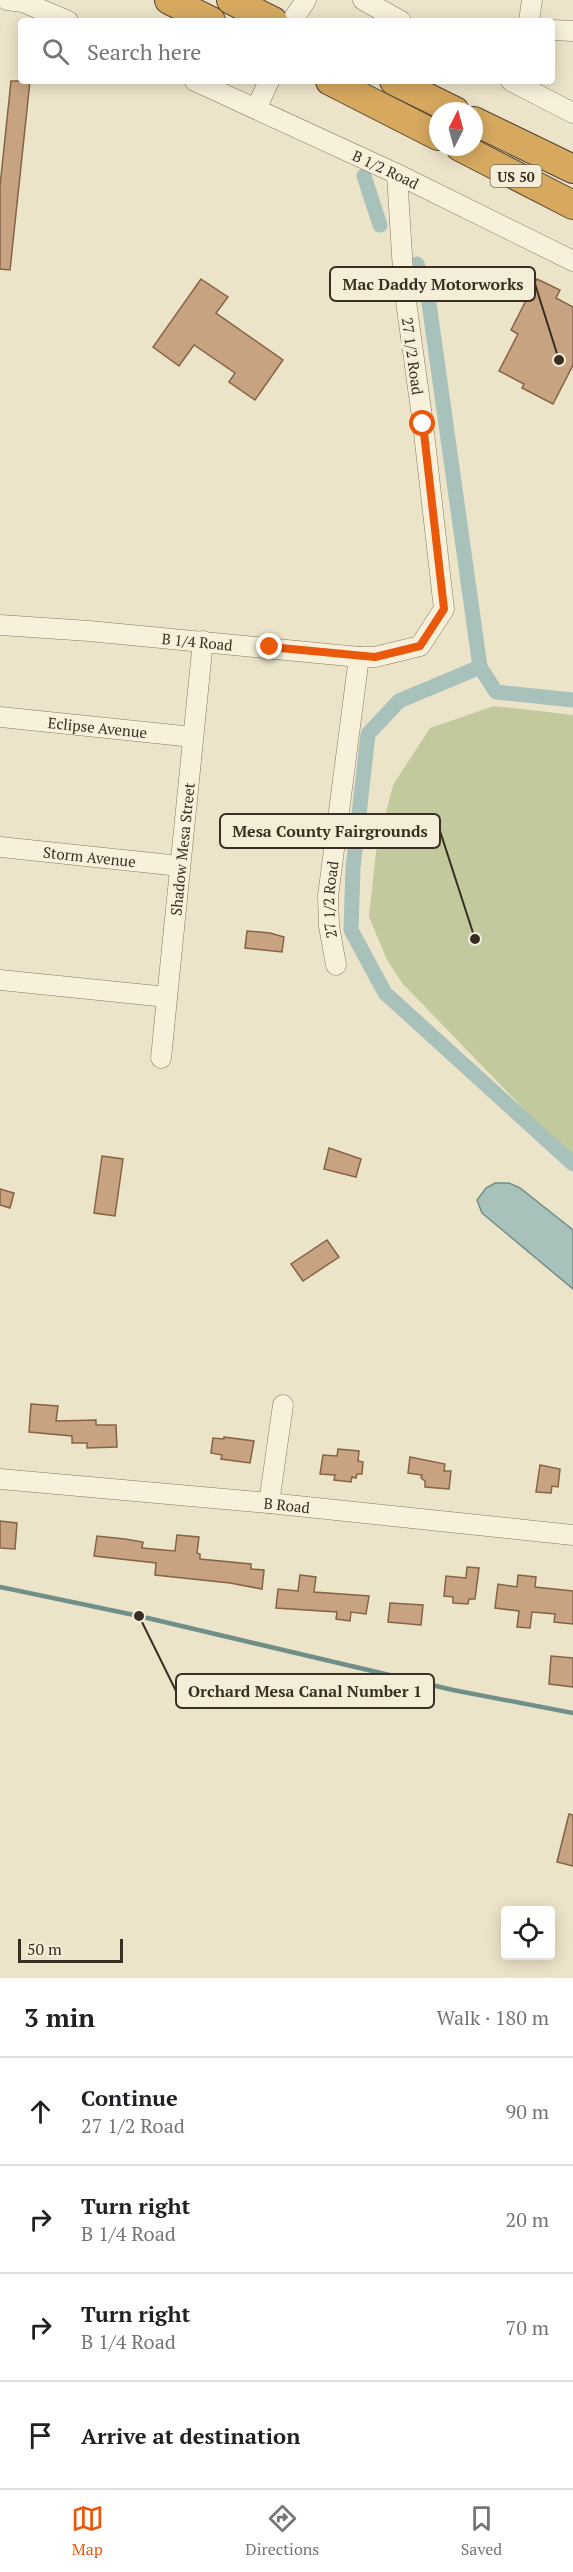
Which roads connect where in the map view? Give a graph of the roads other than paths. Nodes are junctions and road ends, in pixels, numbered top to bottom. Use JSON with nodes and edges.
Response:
{"nodes":[{"id":1,"x":6,"y":0,"type":"edge"},
{"id":2,"x":170,"y":0,"type":"edge"},
{"id":3,"x":231,"y":0,"type":"edge"},
{"id":4,"x":306,"y":0,"type":"edge"},
{"id":5,"x":363,"y":0,"type":"edge"},
{"id":6,"x":532,"y":0,"type":"edge"},
{"id":7,"x":61,"y":18,"type":"edge"},
{"id":8,"x":205,"y":18,"type":"edge"},
{"id":9,"x":267,"y":18,"type":"edge"},
{"id":10,"x":294,"y":18,"type":"edge"},
{"id":11,"x":396,"y":18,"type":"edge"},
{"id":12,"x":529,"y":18,"type":"edge"},
{"id":13,"x":555,"y":30,"type":"edge"},
{"id":14,"x":573,"y":32,"type":"edge"},
{"id":15,"x":201,"y":84,"type":"edge"},
{"id":16,"x":268,"y":84,"type":"edge"},
{"id":17,"x":336,"y":84,"type":"edge"},
{"id":18,"x":400,"y":84,"type":"edge"},
{"id":19,"x":520,"y":84,"type":"edge"},
{"id":20,"x":437,"y":102,"type":"edge"},
{"id":21,"x":255,"y":109,"type":"junction"},
{"id":22,"x":573,"y":113,"type":"edge"},
{"id":23,"x":483,"y":124,"type":"edge"},
{"id":24,"x":429,"y":131,"type":"edge"},
{"id":25,"x":478,"y":156,"type":"edge"},
{"id":26,"x":573,"y":169,"type":"edge"},
{"id":27,"x":397,"y":174,"type":"junction"},
{"id":28,"x":573,"y":205,"type":"edge"},
{"id":29,"x":573,"y":261,"type":"edge"},
{"id":30,"x":444,"y":609,"type":"joint"},
{"id":31,"x":0,"y":626,"type":"edge"},
{"id":32,"x":202,"y":641,"type":"junction"},
{"id":33,"x":359,"y":657,"type":"junction"},
{"id":34,"x":0,"y":717,"type":"edge"},
{"id":35,"x":193,"y":737,"type":"junction"},
{"id":36,"x":0,"y":848,"type":"edge"},
{"id":37,"x":180,"y":866,"type":"junction"},
{"id":38,"x":336,"y":965,"type":"dead end"},
{"id":39,"x":0,"y":980,"type":"edge"},
{"id":40,"x":167,"y":997,"type":"junction"},
{"id":41,"x":161,"y":1058,"type":"dead end"},
{"id":42,"x":283,"y":1405,"type":"dead end"},
{"id":43,"x":0,"y":1479,"type":"edge"},
{"id":44,"x":269,"y":1503,"type":"junction"},
{"id":45,"x":573,"y":1535,"type":"edge"}],
"edges":[{"from":1,"to":7,"type":"street"},
{"from":2,"to":8,"type":"highway"},
{"from":3,"to":9,"type":"highway"},
{"from":4,"to":10,"type":"street"},
{"from":5,"to":11,"type":"street"},
{"from":6,"to":12,"type":"street"},
{"from":13,"to":14,"type":"street"},
{"from":15,"to":21,"type":"street","name":"B 1/2 Road"},
{"from":16,"to":21,"type":"street"},
{"from":17,"to":24,"type":"highway"},
{"from":18,"to":20,"type":"highway"},
{"from":19,"to":22,"type":"street"},
{"from":21,"to":27,"type":"street","name":"B 1/2 Road"},
{"from":23,"to":26,"type":"highway","number":"US 50"},
{"from":25,"to":28,"type":"highway","number":"US 50"},
{"from":27,"to":29,"type":"street","name":"B 1/2 Road"},
{"from":27,"to":30,"type":"street","name":"27 1/2 Road"},
{"from":30,"to":33,"type":"street","name":"B 1/4 Road"},
{"from":31,"to":32,"type":"street","name":"B 1/4 Road"},
{"from":32,"to":33,"type":"street","name":"B 1/4 Road"},
{"from":32,"to":35,"type":"street","name":"Shadow Mesa Street"},
{"from":33,"to":38,"type":"street","name":"27 1/2 Road"},
{"from":34,"to":35,"type":"street","name":"Eclipse Avenue"},
{"from":35,"to":37,"type":"street","name":"Shadow Mesa Street"},
{"from":36,"to":37,"type":"street","name":"Storm Avenue"},
{"from":37,"to":40,"type":"street","name":"Shadow Mesa Street"},
{"from":39,"to":40,"type":"street"},
{"from":40,"to":41,"type":"street","name":"Shadow Mesa Street"},
{"from":42,"to":44,"type":"street"},
{"from":43,"to":44,"type":"street","name":"B Road"},
{"from":44,"to":45,"type":"street","name":"B Road"}]}
